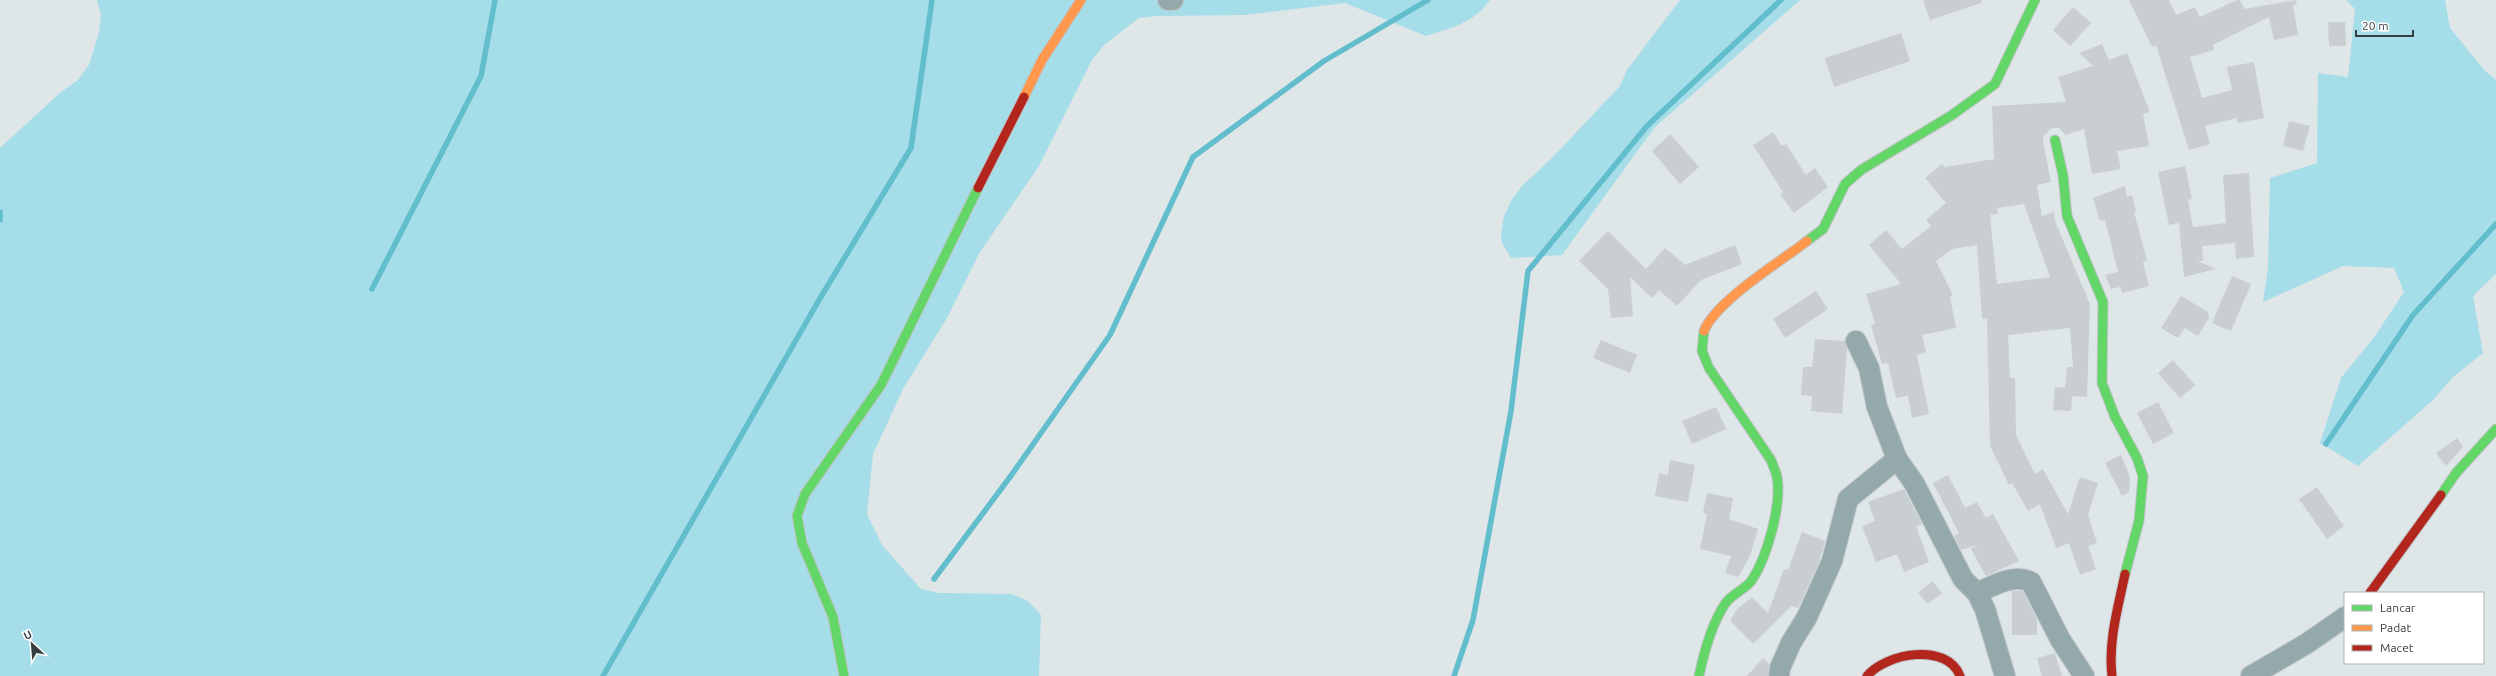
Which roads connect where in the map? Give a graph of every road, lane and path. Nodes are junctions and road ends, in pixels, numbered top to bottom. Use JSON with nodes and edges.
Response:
{"nodes":[{"id":1,"x":1081,"y":0,"type":"edge"},
{"id":2,"x":1168,"y":0,"type":"edge"},
{"id":3,"x":1173,"y":0,"type":"edge"},
{"id":4,"x":2035,"y":0,"type":"edge"},
{"id":5,"x":2055,"y":140,"type":"dead end"},
{"id":6,"x":1856,"y":341,"type":"dead end"},
{"id":7,"x":2496,"y":429,"type":"edge"},
{"id":8,"x":1897,"y":459,"type":"junction"},
{"id":9,"x":2371,"y":592,"type":"edge"},
{"id":10,"x":1977,"y":593,"type":"junction"},
{"id":11,"x":2344,"y":618,"type":"edge"},
{"id":12,"x":844,"y":676,"type":"edge"},
{"id":13,"x":1699,"y":676,"type":"edge"},
{"id":14,"x":1779,"y":676,"type":"edge"},
{"id":15,"x":1867,"y":676,"type":"edge"},
{"id":16,"x":1960,"y":676,"type":"edge"},
{"id":17,"x":2006,"y":676,"type":"edge"},
{"id":18,"x":2084,"y":676,"type":"edge"},
{"id":19,"x":2112,"y":676,"type":"edge"},
{"id":20,"x":2250,"y":676,"type":"edge"}],
"edges":[{"from":1,"to":12,"type":"street"},
{"from":2,"to":3,"type":"street"},
{"from":4,"to":13,"type":"street"},
{"from":5,"to":19,"type":"street"},
{"from":6,"to":8,"type":"street"},
{"from":7,"to":9,"type":"street"},
{"from":8,"to":10,"type":"street"},
{"from":8,"to":14,"type":"street"},
{"from":10,"to":17,"type":"street"},
{"from":10,"to":18,"type":"street"},
{"from":11,"to":20,"type":"street"},
{"from":15,"to":16,"type":"street"}]}
